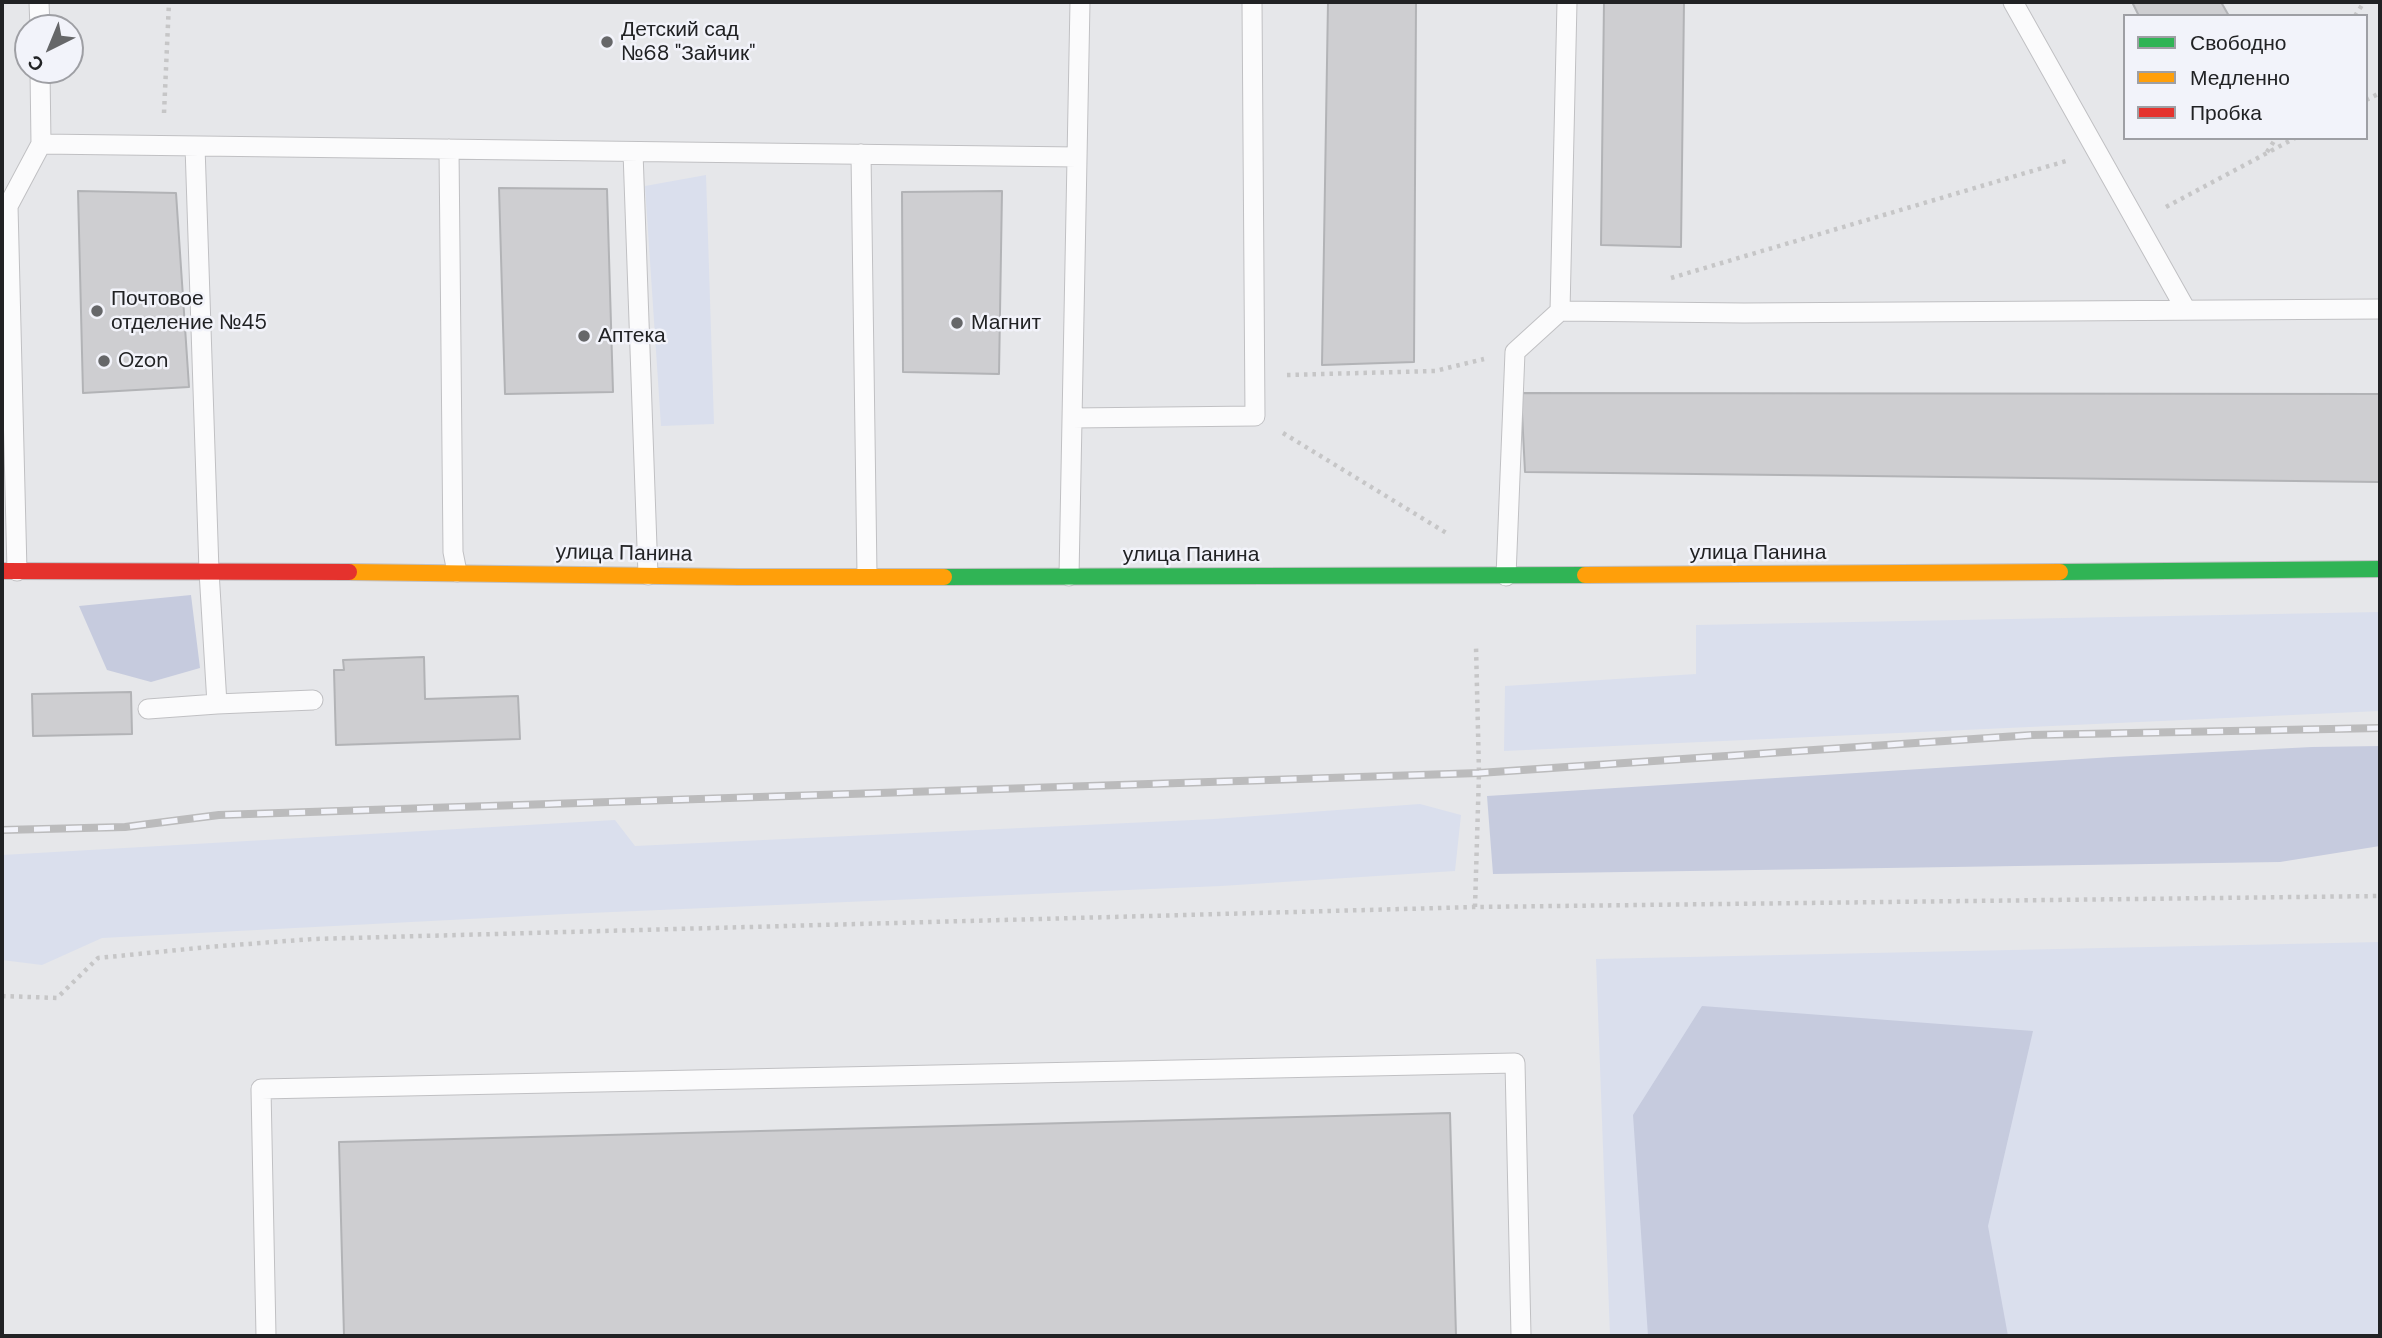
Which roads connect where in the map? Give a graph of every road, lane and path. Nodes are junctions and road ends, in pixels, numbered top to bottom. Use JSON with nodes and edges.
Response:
{"nodes":[{"id":1,"x":169,"y":2,"type":"edge"},
{"id":2,"x":1080,"y":2,"type":"edge"},
{"id":3,"x":1252,"y":2,"type":"edge"},
{"id":4,"x":1567,"y":2,"type":"edge"},
{"id":5,"x":2013,"y":2,"type":"edge"},
{"id":6,"x":40,"y":84,"type":"edge"},
{"id":7,"x":2275,"y":140,"type":"edge"},
{"id":8,"x":2291,"y":140,"type":"edge"},
{"id":9,"x":41,"y":144,"type":"junction"},
{"id":10,"x":162,"y":145,"type":"junction"},
{"id":11,"x":195,"y":146,"type":"junction"},
{"id":12,"x":449,"y":149,"type":"junction"},
{"id":13,"x":633,"y":152,"type":"junction"},
{"id":14,"x":2097,"y":152,"type":"junction"},
{"id":15,"x":861,"y":154,"type":"junction"},
{"id":16,"x":2266,"y":154,"type":"junction"},
{"id":17,"x":1077,"y":158,"type":"junction"},
{"id":18,"x":5,"y":206,"type":"edge"},
{"id":19,"x":2136,"y":223,"type":"junction"},
{"id":20,"x":1668,"y":279,"type":"dead end"},
{"id":21,"x":2380,"y":309,"type":"edge"},
{"id":22,"x":2186,"y":310,"type":"junction"},
{"id":23,"x":1560,"y":311,"type":"junction"},
{"id":24,"x":1515,"y":352,"type":"junction"},
{"id":25,"x":1254,"y":376,"type":"junction"},
{"id":26,"x":1255,"y":416,"type":"junction"},
{"id":27,"x":1072,"y":418,"type":"junction"},
{"id":28,"x":1453,"y":536,"type":"dead end"},
{"id":29,"x":2380,"y":569,"type":"edge"},
{"id":30,"x":9,"y":571,"type":"edge"},
{"id":31,"x":209,"y":571,"type":"junction"},
{"id":32,"x":457,"y":572,"type":"junction"},
{"id":33,"x":648,"y":575,"type":"junction"},
{"id":34,"x":867,"y":575,"type":"junction"},
{"id":35,"x":1069,"y":576,"type":"junction"},
{"id":36,"x":1506,"y":576,"type":"junction"},
{"id":37,"x":1476,"y":646,"type":"dead end"},
{"id":38,"x":313,"y":700,"type":"dead end"},
{"id":39,"x":217,"y":704,"type":"junction"},
{"id":40,"x":148,"y":709,"type":"dead end"},
{"id":41,"x":2380,"y":896,"type":"edge"},
{"id":42,"x":1475,"y":907,"type":"junction"},
{"id":43,"x":2,"y":996,"type":"edge"},
{"id":44,"x":266,"y":1336,"type":"edge"},
{"id":45,"x":1521,"y":1336,"type":"edge"}],
"edges":[{"from":1,"to":10,"type":"path"},
{"from":2,"to":17,"type":"lane"},
{"from":3,"to":25,"type":"lane"},
{"from":4,"to":23,"type":"lane"},
{"from":5,"to":14,"type":"lane"},
{"from":6,"to":9,"type":"lane"},
{"from":7,"to":16,"type":"path"},
{"from":8,"to":16,"type":"path"},
{"from":9,"to":10,"type":"lane"},
{"from":9,"to":18,"type":"lane"},
{"from":10,"to":11,"type":"lane"},
{"from":11,"to":12,"type":"lane"},
{"from":11,"to":31,"type":"lane"},
{"from":12,"to":13,"type":"lane"},
{"from":12,"to":32,"type":"lane"},
{"from":13,"to":15,"type":"lane"},
{"from":13,"to":33,"type":"lane"},
{"from":14,"to":19,"type":"lane"},
{"from":14,"to":20,"type":"path"},
{"from":15,"to":17,"type":"lane"},
{"from":15,"to":34,"type":"lane"},
{"from":16,"to":19,"type":"path"},
{"from":17,"to":27,"type":"lane"},
{"from":18,"to":30,"type":"lane"},
{"from":19,"to":22,"type":"lane"},
{"from":21,"to":22,"type":"lane"},
{"from":22,"to":23,"type":"lane"},
{"from":23,"to":24,"type":"lane"},
{"from":24,"to":25,"type":"path"},
{"from":24,"to":36,"type":"lane"},
{"from":25,"to":26,"type":"lane"},
{"from":26,"to":27,"type":"lane"},
{"from":26,"to":28,"type":"path"},
{"from":27,"to":35,"type":"lane"},
{"from":29,"to":36,"type":"street","name":"улица Панина"},
{"from":30,"to":31,"type":"street","name":"улица Панина"},
{"from":31,"to":32,"type":"street","name":"улица Панина"},
{"from":31,"to":39,"type":"lane"},
{"from":32,"to":33,"type":"street","name":"улица Панина"},
{"from":33,"to":34,"type":"street","name":"улица Панина"},
{"from":34,"to":35,"type":"street","name":"улица Панина"},
{"from":35,"to":36,"type":"street","name":"улица Панина"},
{"from":37,"to":42,"type":"path"},
{"from":38,"to":39,"type":"lane"},
{"from":39,"to":40,"type":"lane"},
{"from":41,"to":42,"type":"path"},
{"from":42,"to":43,"type":"path"},
{"from":44,"to":45,"type":"lane"}]}
